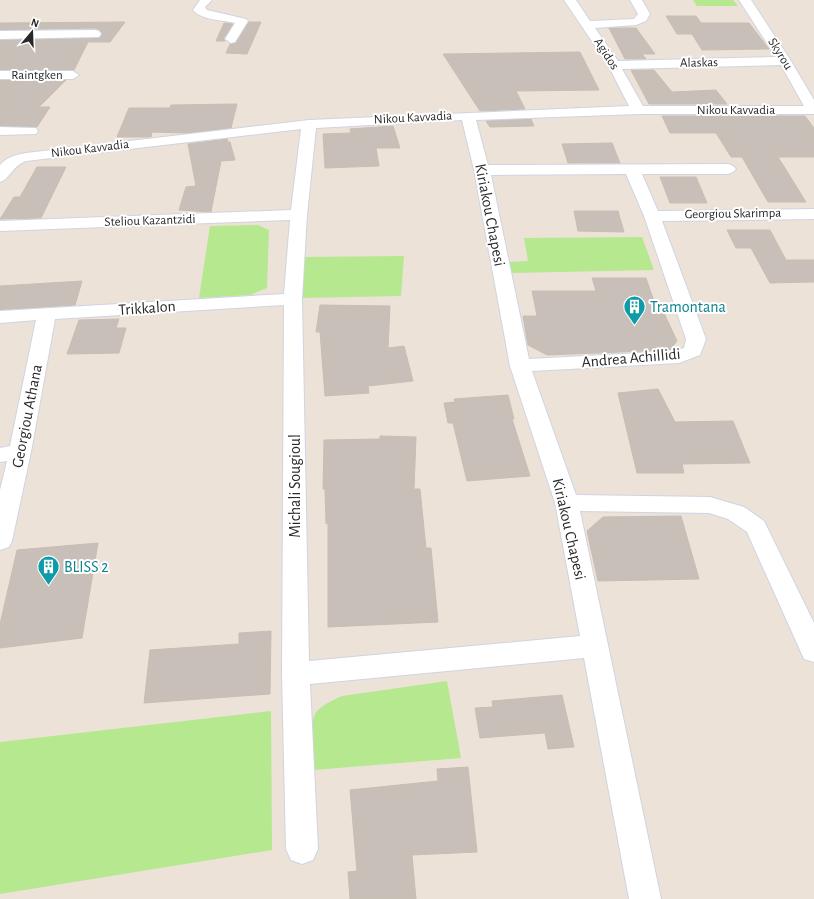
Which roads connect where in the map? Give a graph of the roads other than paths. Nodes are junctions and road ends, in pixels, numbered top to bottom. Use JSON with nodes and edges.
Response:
{"nodes":[{"id":1,"x":206,"y":0,"type":"edge"},
{"id":2,"x":570,"y":0,"type":"edge"},
{"id":3,"x":636,"y":0,"type":"edge"},
{"id":4,"x":745,"y":0,"type":"edge"},
{"id":5,"x":587,"y":25,"type":"junction"},
{"id":6,"x":0,"y":34,"type":"edge"},
{"id":7,"x":95,"y":34,"type":"dead end"},
{"id":8,"x":231,"y":39,"type":"dead end"},
{"id":9,"x":785,"y":61,"type":"junction"},
{"id":10,"x":614,"y":65,"type":"junction"},
{"id":11,"x":0,"y":75,"type":"edge"},
{"id":12,"x":74,"y":75,"type":"dead end"},
{"id":13,"x":638,"y":110,"type":"junction"},
{"id":14,"x":813,"y":110,"type":"edge"},
{"id":15,"x":468,"y":116,"type":"junction"},
{"id":16,"x":309,"y":124,"type":"junction"},
{"id":17,"x":0,"y":131,"type":"edge"},
{"id":18,"x":31,"y":131,"type":"dead end"},
{"id":19,"x":632,"y":169,"type":"junction"},
{"id":20,"x":728,"y":169,"type":"dead end"},
{"id":21,"x":482,"y":170,"type":"junction"},
{"id":22,"x":0,"y":177,"type":"edge"},
{"id":23,"x":814,"y":214,"type":"edge"},
{"id":24,"x":299,"y":215,"type":"junction"},
{"id":25,"x":652,"y":216,"type":"junction"},
{"id":26,"x":0,"y":226,"type":"edge"},
{"id":27,"x":293,"y":298,"type":"junction"},
{"id":28,"x":47,"y":314,"type":"junction"},
{"id":29,"x":0,"y":317,"type":"edge"},
{"id":30,"x":520,"y":366,"type":"junction"},
{"id":31,"x":10,"y":453,"type":"edge"},
{"id":32,"x":567,"y":503,"type":"junction"},
{"id":33,"x":0,"y":541,"type":"edge"},
{"id":34,"x":594,"y":646,"type":"junction"},
{"id":35,"x":814,"y":651,"type":"edge"},
{"id":36,"x":296,"y":674,"type":"junction"},
{"id":37,"x":302,"y":849,"type":"dead end"},
{"id":38,"x":645,"y":899,"type":"edge"}],
"edges":[{"from":1,"to":8,"type":"street"},
{"from":2,"to":5,"type":"street","name":"Agidos"},
{"from":3,"to":5,"type":"street"},
{"from":4,"to":9,"type":"street","name":"Skyrou"},
{"from":5,"to":10,"type":"street","name":"Agidos"},
{"from":6,"to":7,"type":"street"},
{"from":9,"to":10,"type":"street","name":"Alaskas"},
{"from":9,"to":14,"type":"street","name":"Skyrou"},
{"from":10,"to":13,"type":"street","name":"Agidos"},
{"from":11,"to":12,"type":"street","name":"Raintgken"},
{"from":13,"to":14,"type":"street","name":"Nikou Kavvadia"},
{"from":13,"to":15,"type":"street","name":"Nikou Kavvadia"},
{"from":15,"to":16,"type":"street","name":"Nikou Kavvadia"},
{"from":15,"to":21,"type":"street","name":"Kiriakou Chapesi"},
{"from":16,"to":22,"type":"street","name":"Nikou Kavvadia"},
{"from":16,"to":24,"type":"street","name":"Michali Sougioul"},
{"from":17,"to":18,"type":"street"},
{"from":19,"to":20,"type":"street"},
{"from":19,"to":21,"type":"street"},
{"from":19,"to":25,"type":"street","name":"Andrea Achillidi"},
{"from":21,"to":30,"type":"street","name":"Kiriakou Chapesi"},
{"from":23,"to":25,"type":"street","name":"Georgiou Skarimpa"},
{"from":24,"to":26,"type":"street","name":"Steliou Kazantzidi"},
{"from":24,"to":27,"type":"street","name":"Michali Sougioul"},
{"from":25,"to":30,"type":"street","name":"Andrea Achillidi"},
{"from":27,"to":28,"type":"street","name":"Trikkalon"},
{"from":27,"to":36,"type":"street","name":"Michali Sougioul"},
{"from":28,"to":29,"type":"street","name":"Trikkalon"},
{"from":28,"to":31,"type":"street","name":"Georgiou Athana"},
{"from":30,"to":32,"type":"street","name":"Kiriakou Chapesi"},
{"from":31,"to":33,"type":"street","name":"Georgiou Athana"},
{"from":32,"to":34,"type":"street","name":"Kiriakou Chapesi"},
{"from":32,"to":35,"type":"street"},
{"from":34,"to":36,"type":"street"},
{"from":34,"to":38,"type":"street","name":"Kiriakou Chapesi"},
{"from":36,"to":37,"type":"street","name":"Michali Sougioul"}]}
